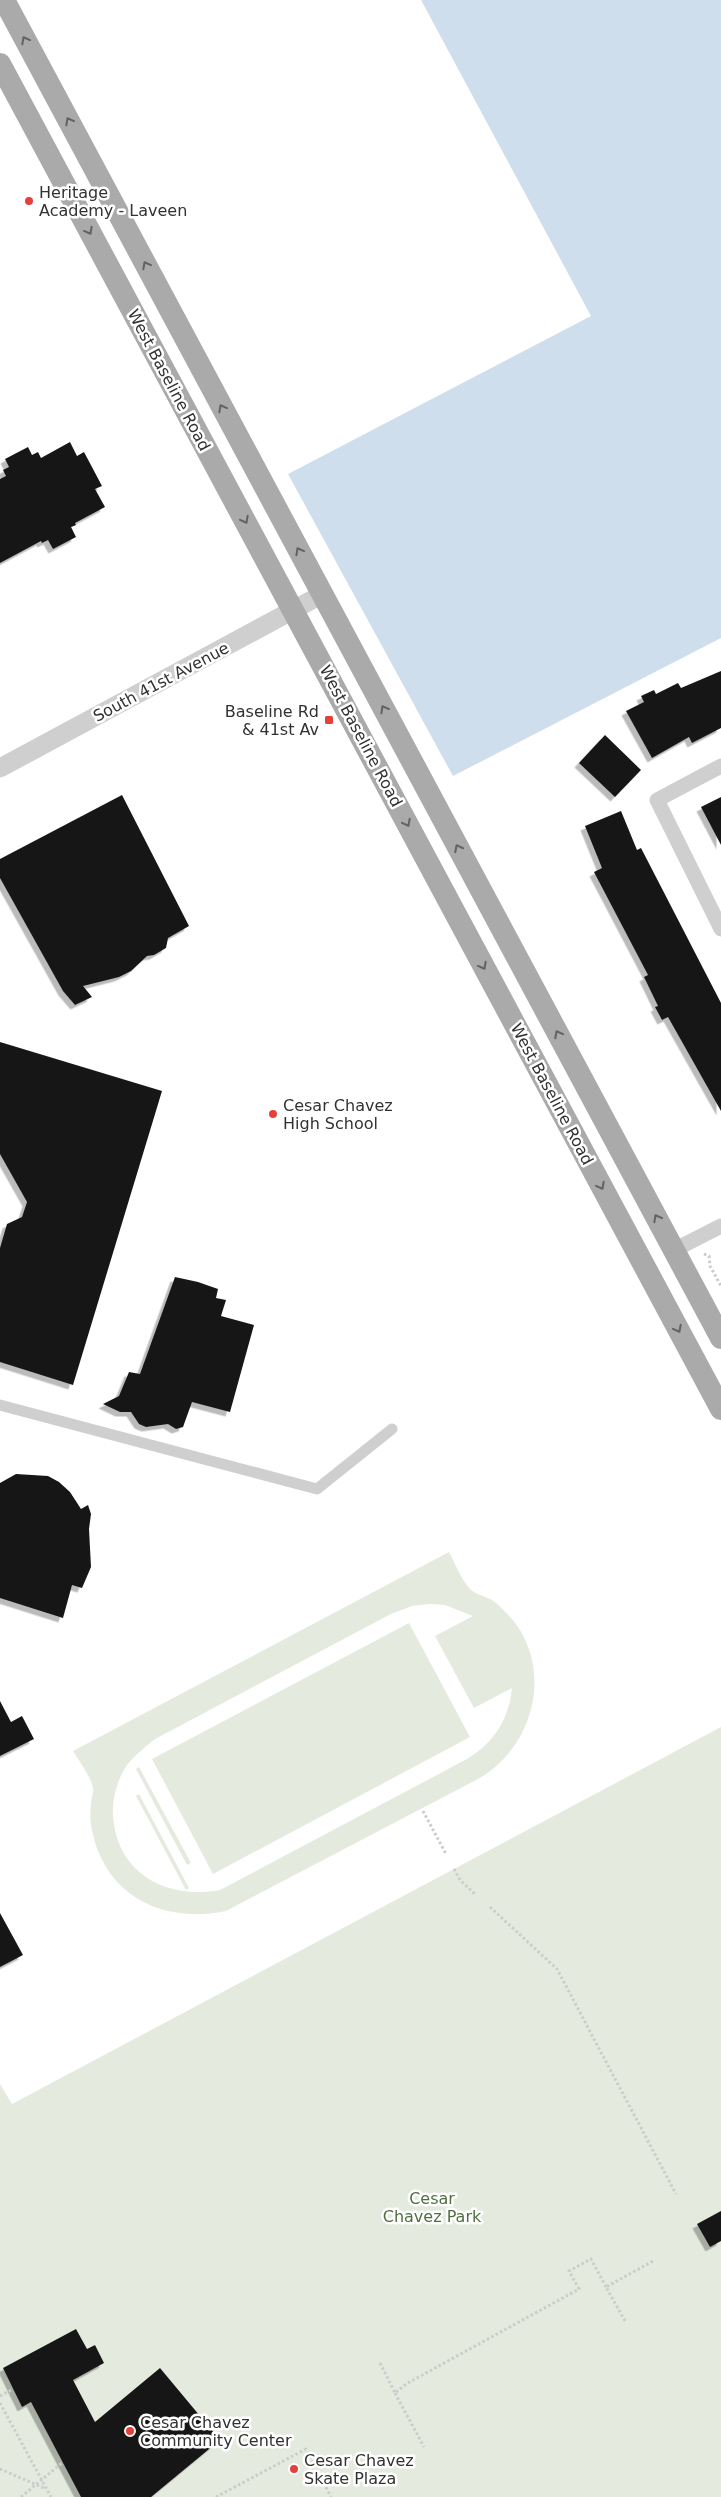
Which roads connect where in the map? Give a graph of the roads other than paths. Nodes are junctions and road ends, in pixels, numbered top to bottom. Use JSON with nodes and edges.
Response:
{"nodes":[{"id":1,"x":4,"y":0,"type":"edge"},
{"id":2,"x":0,"y":64,"type":"edge"},
{"id":3,"x":321,"y":595,"type":"junction"},
{"id":4,"x":294,"y":610,"type":"junction"},
{"id":5,"x":721,"y":766,"type":"edge"},
{"id":6,"x":0,"y":768,"type":"edge"},
{"id":7,"x":721,"y":929,"type":"edge"},
{"id":8,"x":721,"y":1226,"type":"edge"},
{"id":9,"x":674,"y":1250,"type":"junction"},
{"id":10,"x":721,"y":1338,"type":"edge"},
{"id":11,"x":0,"y":1404,"type":"edge"},
{"id":12,"x":721,"y":1409,"type":"edge"},
{"id":13,"x":392,"y":1429,"type":"dead end"}],
"edges":[{"from":3,"to":1,"type":"main road","name":"West Baseline Road","one_way":true},
{"from":2,"to":4,"type":"main road","name":"West Baseline Road","one_way":true},
{"from":3,"to":4,"type":"street","name":"South 41st Avenue"},
{"from":9,"to":3,"type":"main road","name":"West Baseline Road","one_way":true},
{"from":4,"to":6,"type":"street","name":"South 41st Avenue"},
{"from":4,"to":12,"type":"main road","name":"West Baseline Road","one_way":true},
{"from":5,"to":7,"type":"street"},
{"from":8,"to":9,"type":"street"},
{"from":9,"to":10,"type":"main road","name":"West Baseline Road"},
{"from":11,"to":13,"type":"street"}]}
